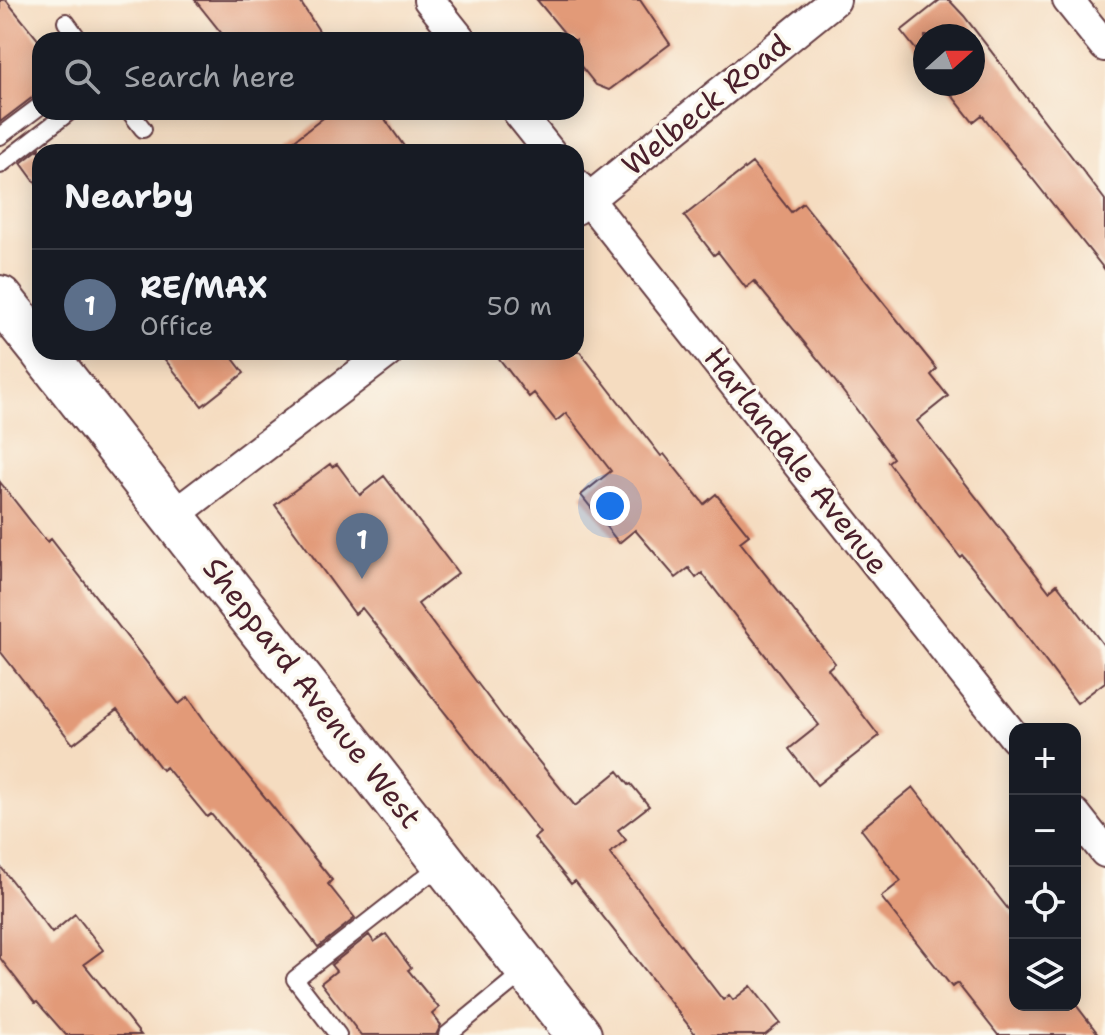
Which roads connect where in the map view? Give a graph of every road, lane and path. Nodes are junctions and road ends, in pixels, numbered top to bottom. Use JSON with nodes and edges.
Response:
{"nodes":[{"id":1,"x":429,"y":0,"type":"edge"},
{"id":2,"x":835,"y":0,"type":"edge"},
{"id":3,"x":1068,"y":0,"type":"edge"},
{"id":4,"x":66,"y":22,"type":"dead end"},
{"id":5,"x":73,"y":32,"type":"edge"},
{"id":6,"x":455,"y":32,"type":"edge"},
{"id":7,"x":1105,"y":46,"type":"edge"},
{"id":8,"x":32,"y":112,"type":"edge"},
{"id":9,"x":59,"y":120,"type":"edge"},
{"id":10,"x":136,"y":120,"type":"edge"},
{"id":11,"x":524,"y":120,"type":"edge"},
{"id":12,"x":143,"y":129,"type":"dead end"},
{"id":13,"x":0,"y":136,"type":"edge"},
{"id":14,"x":544,"y":144,"type":"edge"},
{"id":15,"x":0,"y":165,"type":"edge"},
{"id":16,"x":584,"y":195,"type":"edge"},
{"id":17,"x":584,"y":203,"type":"edge"},
{"id":18,"x":0,"y":298,"type":"edge"},
{"id":19,"x":32,"y":338,"type":"edge"},
{"id":20,"x":50,"y":360,"type":"edge"},
{"id":21,"x":377,"y":360,"type":"edge"},
{"id":22,"x":174,"y":515,"type":"junction"},
{"id":23,"x":1009,"y":731,"type":"edge"},
{"id":24,"x":1081,"y":822,"type":"edge"},
{"id":25,"x":1105,"y":852,"type":"edge"},
{"id":26,"x":444,"y":862,"type":"junction"},
{"id":27,"x":527,"y":969,"type":"junction"},
{"id":28,"x":338,"y":1035,"type":"edge"},
{"id":29,"x":447,"y":1035,"type":"edge"},
{"id":30,"x":579,"y":1035,"type":"edge"}],
"edges":[{"from":1,"to":6,"type":"street"},
{"from":2,"to":16,"type":"street","name":"Welbeck Road"},
{"from":3,"to":7,"type":"street"},
{"from":4,"to":5,"type":"lane"},
{"from":8,"to":13,"type":"lane"},
{"from":9,"to":15,"type":"lane"},
{"from":10,"to":12,"type":"lane"},
{"from":11,"to":14,"type":"street"},
{"from":17,"to":23,"type":"street","name":"Harlandale Avenue"},
{"from":18,"to":19,"type":"main road","name":"Sheppard Avenue West"},
{"from":20,"to":22,"type":"main road","name":"Sheppard Avenue West"},
{"from":21,"to":22,"type":"street"},
{"from":22,"to":26,"type":"main road","name":"Sheppard Avenue West"},
{"from":24,"to":25,"type":"street"},
{"from":26,"to":27,"type":"main road","name":"Sheppard Avenue West"},
{"from":26,"to":28,"type":"lane"},
{"from":27,"to":29,"type":"lane"},
{"from":27,"to":30,"type":"main road","name":"Sheppard Avenue West"}]}
